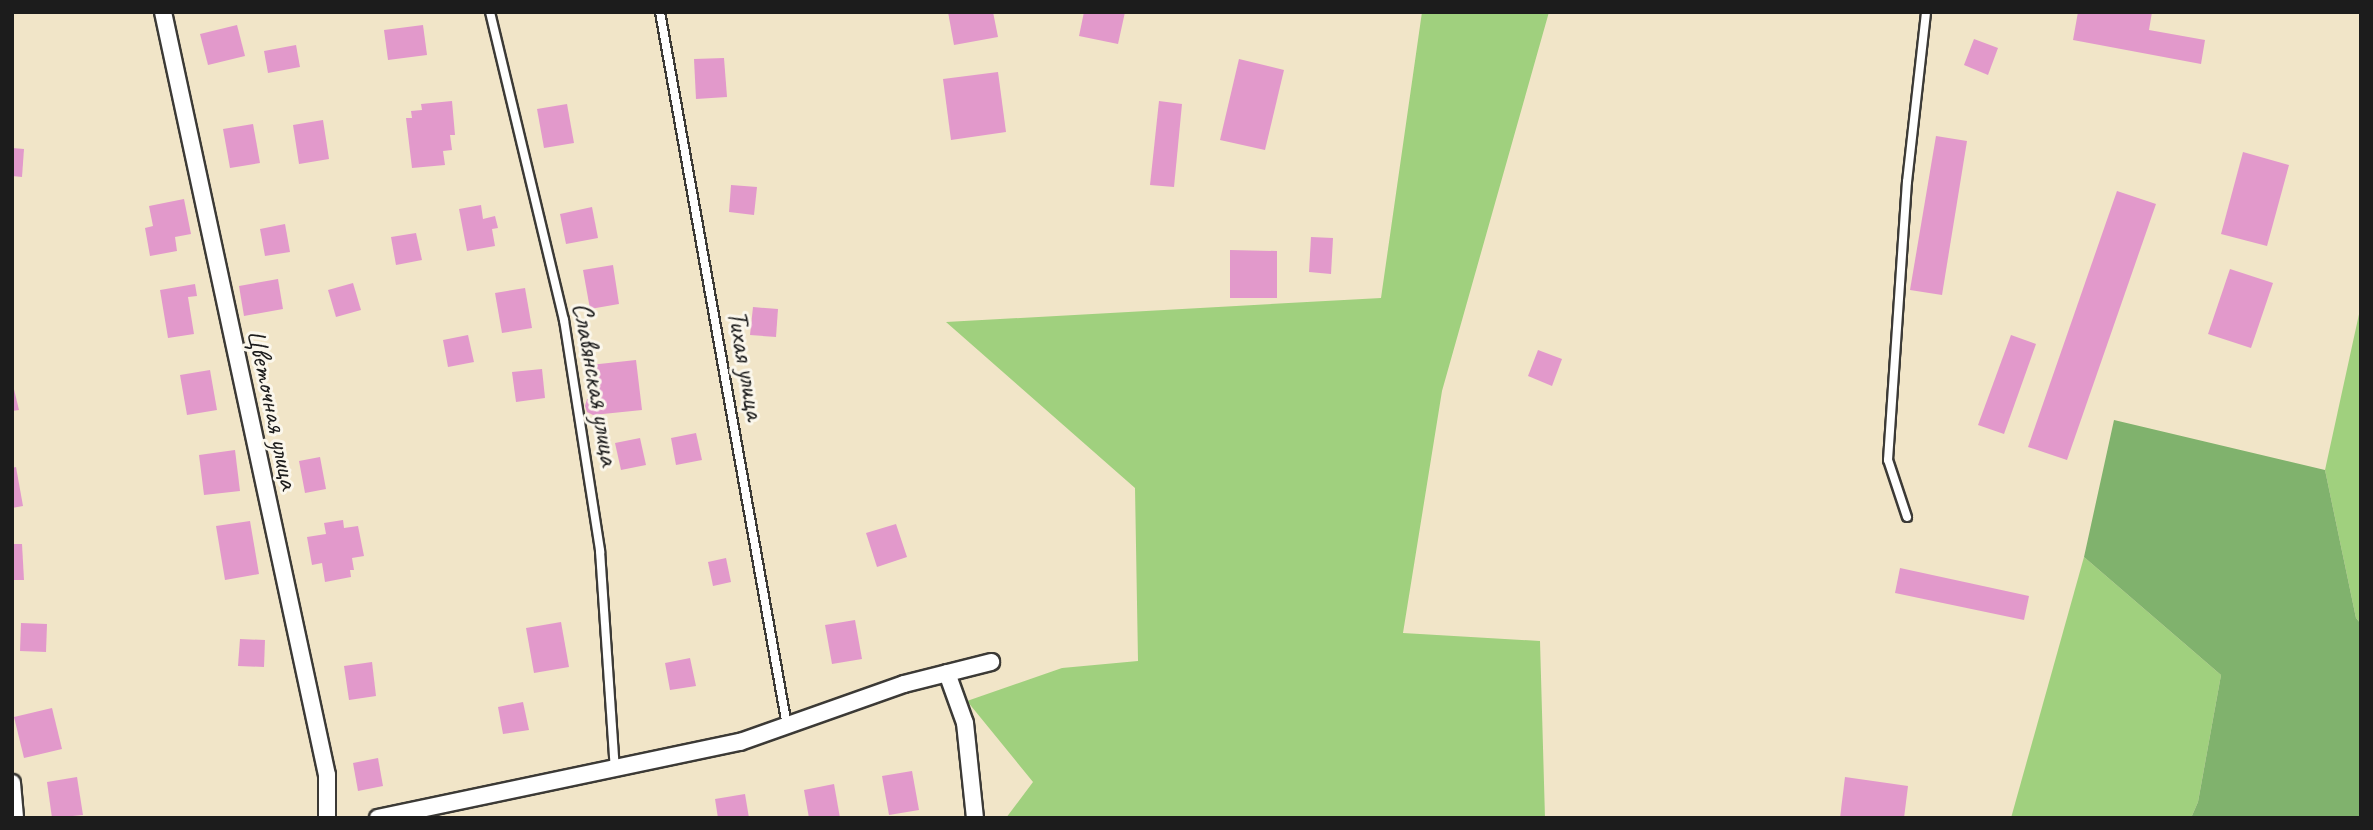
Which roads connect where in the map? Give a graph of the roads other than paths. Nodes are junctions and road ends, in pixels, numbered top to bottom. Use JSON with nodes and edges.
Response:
{"nodes":[{"id":1,"x":163,"y":12,"type":"edge"},
{"id":2,"x":490,"y":12,"type":"edge"},
{"id":3,"x":660,"y":12,"type":"edge"},
{"id":4,"x":1926,"y":12,"type":"edge"},
{"id":5,"x":1907,"y":517,"type":"dead end"},
{"id":6,"x":991,"y":662,"type":"dead end"},
{"id":7,"x":947,"y":673,"type":"junction"},
{"id":8,"x":787,"y":726,"type":"junction"},
{"id":9,"x":615,"y":770,"type":"junction"},
{"id":10,"x":12,"y":783,"type":"edge"},
{"id":11,"x":15,"y":818,"type":"edge"},
{"id":12,"x":327,"y":818,"type":"edge"},
{"id":13,"x":379,"y":818,"type":"edge"},
{"id":14,"x":975,"y":818,"type":"edge"}],
"edges":[{"from":1,"to":12,"type":"street","name":"Цветочная улица"},
{"from":2,"to":9,"type":"lane","name":"Славянская улица"},
{"from":3,"to":8,"type":"lane","name":"Тихая улица"},
{"from":4,"to":5,"type":"lane"},
{"from":6,"to":7,"type":"street"},
{"from":7,"to":8,"type":"street"},
{"from":7,"to":14,"type":"street"},
{"from":8,"to":9,"type":"street"},
{"from":9,"to":13,"type":"street"},
{"from":10,"to":11,"type":"street"}]}
